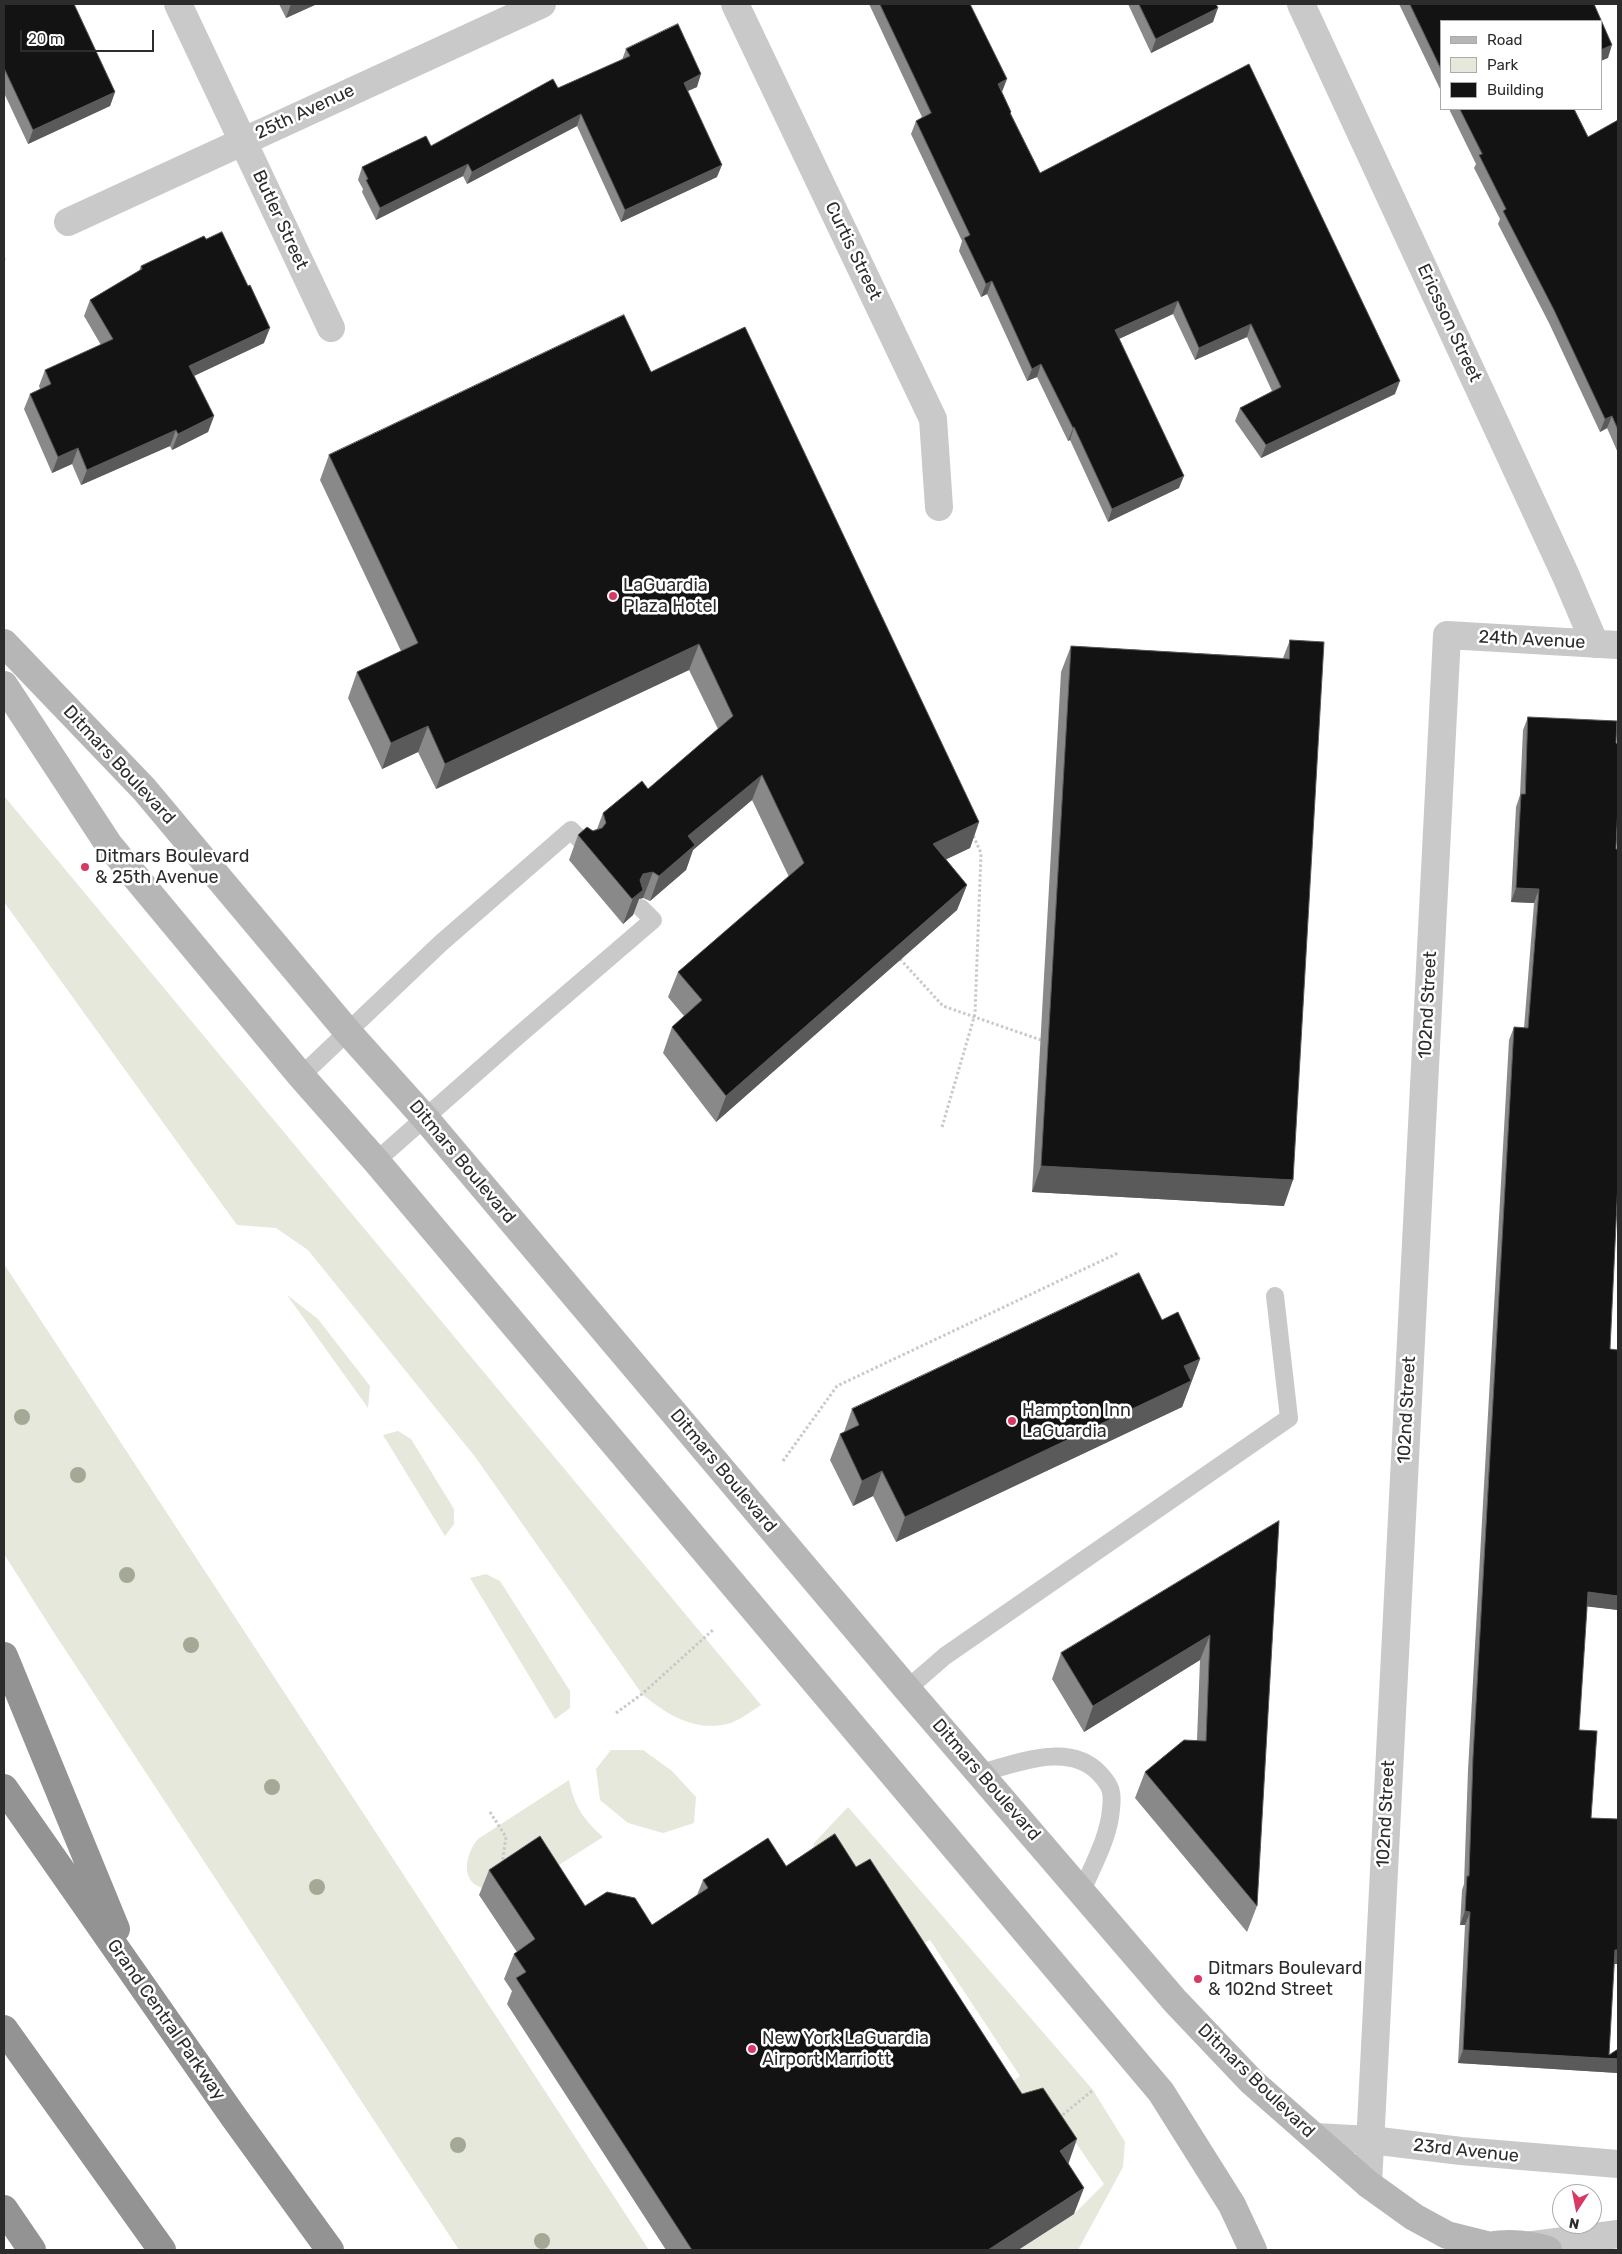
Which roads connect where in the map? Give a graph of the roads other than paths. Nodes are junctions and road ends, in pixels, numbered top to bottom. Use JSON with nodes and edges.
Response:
{"nodes":[{"id":1,"x":178,"y":4,"type":"edge"},
{"id":2,"x":542,"y":4,"type":"edge"},
{"id":3,"x":735,"y":4,"type":"edge"},
{"id":4,"x":1301,"y":4,"type":"edge"},
{"id":5,"x":242,"y":141,"type":"junction"},
{"id":6,"x":68,"y":222,"type":"dead end"},
{"id":7,"x":331,"y":328,"type":"dead end"},
{"id":8,"x":939,"y":507,"type":"dead end"},
{"id":9,"x":1446,"y":636,"type":"joint"},
{"id":10,"x":4,"y":644,"type":"edge"},
{"id":11,"x":1607,"y":645,"type":"edge"},
{"id":12,"x":4,"y":686,"type":"edge"},
{"id":13,"x":586,"y":846,"type":"edge"},
{"id":14,"x":641,"y":908,"type":"edge"},
{"id":15,"x":347,"y":1031,"type":"junction"},
{"id":16,"x":300,"y":1076,"type":"junction"},
{"id":17,"x":425,"y":1118,"type":"junction"},
{"id":18,"x":376,"y":1161,"type":"junction"},
{"id":19,"x":1275,"y":1296,"type":"dead end"},
{"id":20,"x":4,"y":1656,"type":"edge"},
{"id":21,"x":907,"y":1689,"type":"junction"},
{"id":22,"x":981,"y":1773,"type":"junction"},
{"id":23,"x":4,"y":1788,"type":"edge"},
{"id":24,"x":1082,"y":1891,"type":"junction"},
{"id":25,"x":136,"y":1976,"type":"junction"},
{"id":26,"x":4,"y":2029,"type":"edge"},
{"id":27,"x":1314,"y":2137,"type":"junction"},
{"id":28,"x":1371,"y":2140,"type":"junction"},
{"id":29,"x":1618,"y":2164,"type":"edge"},
{"id":30,"x":1368,"y":2184,"type":"junction"},
{"id":31,"x":4,"y":2209,"type":"edge"},
{"id":32,"x":1618,"y":2234,"type":"edge"},
{"id":33,"x":1479,"y":2248,"type":"edge"},
{"id":34,"x":1540,"y":2248,"type":"edge"},
{"id":35,"x":32,"y":2250,"type":"edge"},
{"id":36,"x":162,"y":2250,"type":"edge"},
{"id":37,"x":330,"y":2250,"type":"edge"},
{"id":38,"x":1253,"y":2250,"type":"edge"}],
"edges":[{"from":1,"to":5,"type":"street","name":"Butler Street"},
{"from":2,"to":5,"type":"street","name":"25th Avenue"},
{"from":3,"to":8,"type":"street","name":"Curtis Street"},
{"from":4,"to":11,"type":"street","name":"Ericsson Street"},
{"from":5,"to":6,"type":"street","name":"25th Avenue"},
{"from":5,"to":7,"type":"street","name":"Butler Street"},
{"from":9,"to":11,"type":"street","name":"24th Avenue"},
{"from":9,"to":28,"type":"street","name":"102nd Street"},
{"from":10,"to":15,"type":"street","name":"Ditmars Boulevard"},
{"from":12,"to":16,"type":"street"},
{"from":13,"to":15,"type":"lane"},
{"from":14,"to":17,"type":"lane"},
{"from":15,"to":16,"type":"lane"},
{"from":15,"to":17,"type":"street","name":"Ditmars Boulevard"},
{"from":16,"to":18,"type":"street"},
{"from":17,"to":18,"type":"lane"},
{"from":17,"to":21,"type":"street","name":"Ditmars Boulevard"},
{"from":18,"to":38,"type":"street"},
{"from":19,"to":21,"type":"lane"},
{"from":20,"to":25,"type":"highway"},
{"from":21,"to":22,"type":"street","name":"Ditmars Boulevard"},
{"from":22,"to":24,"type":"street","name":"Ditmars Boulevard"},
{"from":22,"to":24,"type":"lane"},
{"from":23,"to":25,"type":"highway","name":"Grand Central Parkway"},
{"from":24,"to":27,"type":"street","name":"Ditmars Boulevard"},
{"from":25,"to":37,"type":"highway","name":"Grand Central Parkway"},
{"from":26,"to":36,"type":"highway"},
{"from":27,"to":28,"type":"street","name":"23rd Avenue"},
{"from":27,"to":30,"type":"street","name":"Ditmars Boulevard"},
{"from":28,"to":29,"type":"street","name":"23rd Avenue"},
{"from":28,"to":30,"type":"street","name":"102nd Street"},
{"from":30,"to":33,"type":"street","name":"Ditmars Boulevard"},
{"from":31,"to":35,"type":"highway"},
{"from":32,"to":34,"type":"street"},
{"from":33,"to":34,"type":"street","name":"Ditmars Boulevard"}]}
